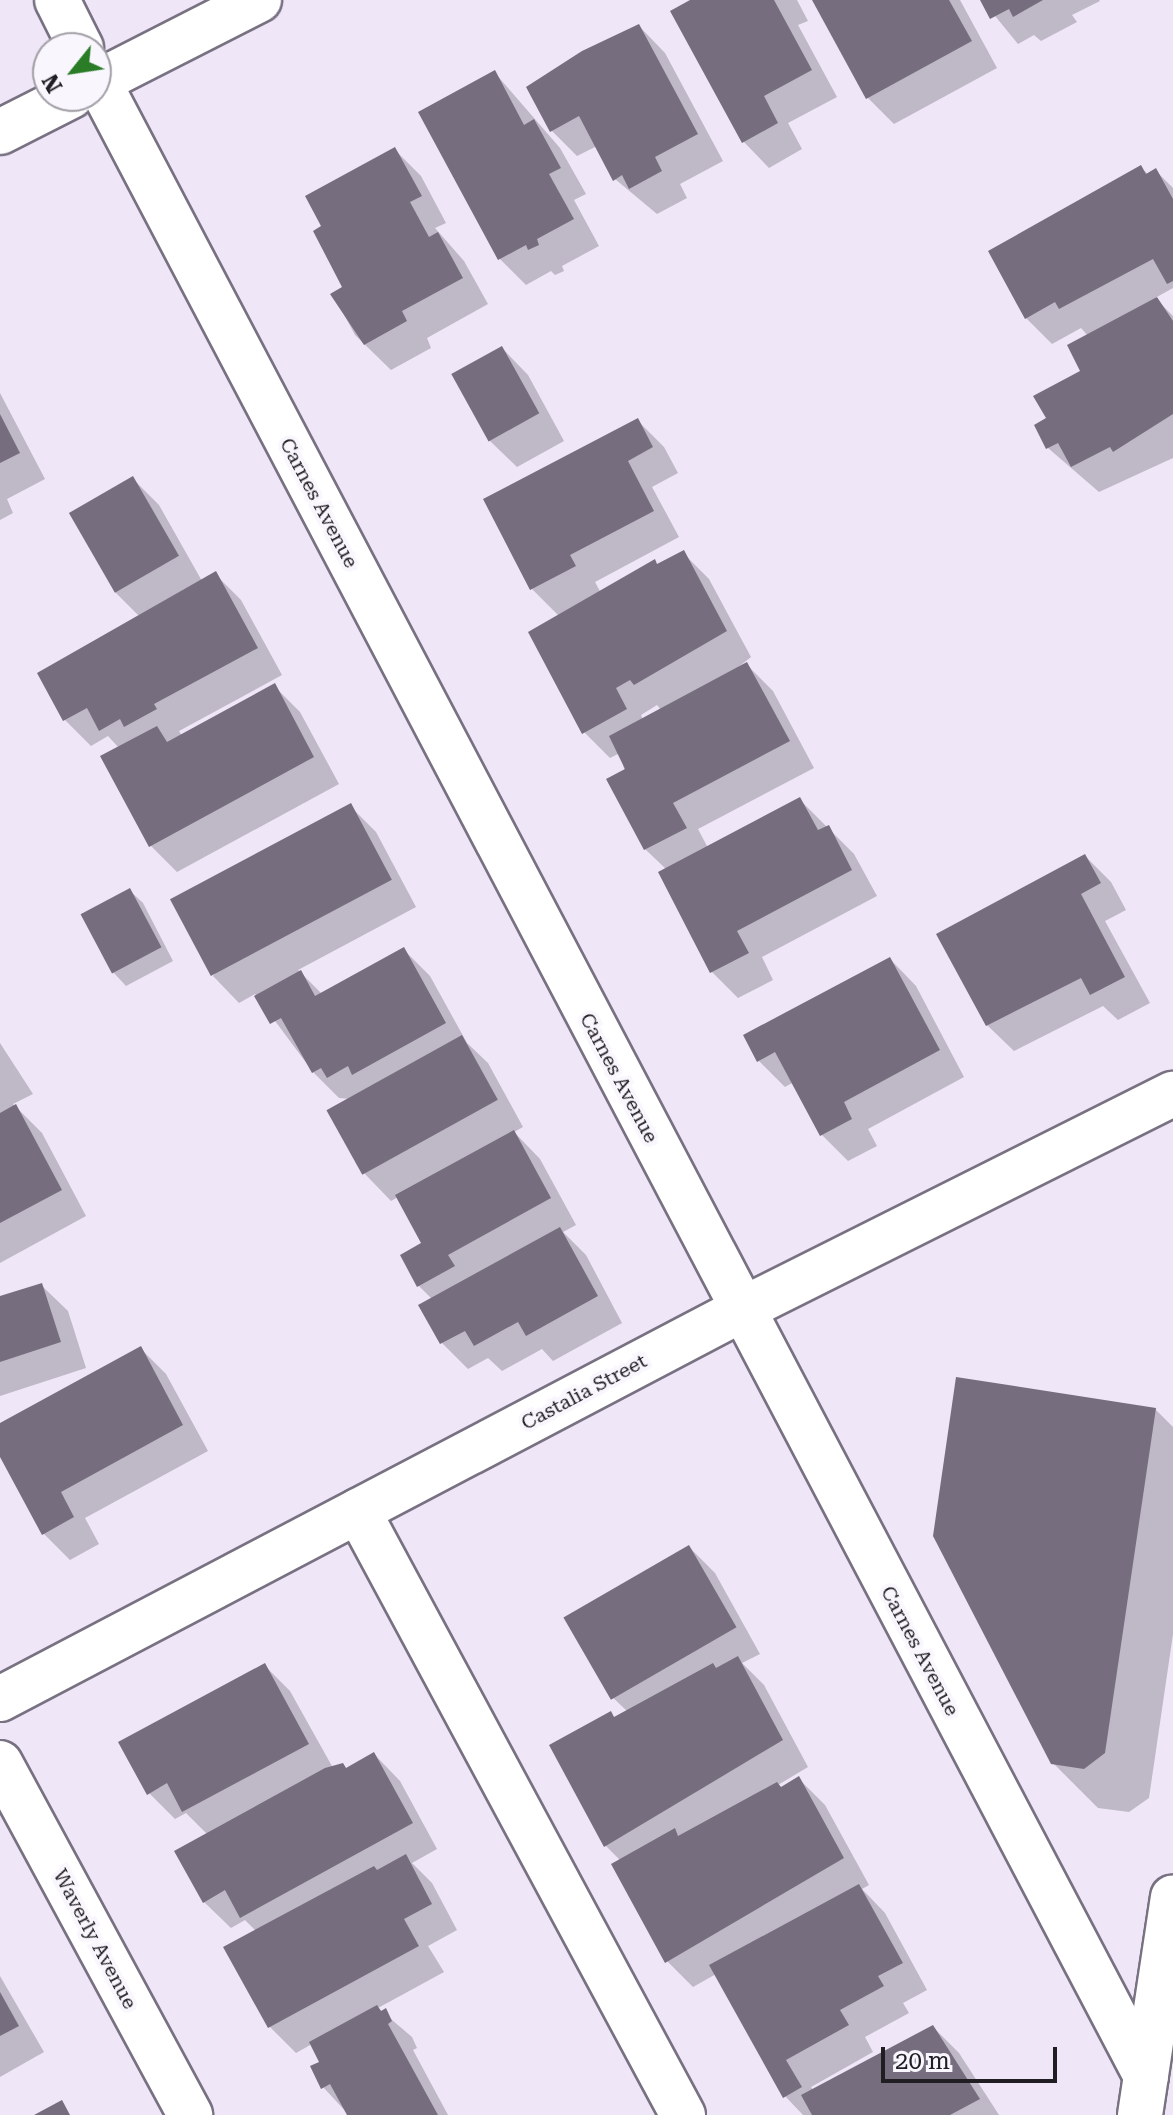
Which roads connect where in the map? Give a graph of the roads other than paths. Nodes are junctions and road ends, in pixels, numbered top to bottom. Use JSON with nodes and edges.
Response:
{"nodes":[{"id":1,"x":57,"y":0,"type":"edge"},
{"id":2,"x":259,"y":0,"type":"edge"},
{"id":3,"x":70,"y":32,"type":"edge"},
{"id":4,"x":112,"y":67,"type":"edge"},
{"id":5,"x":32,"y":112,"type":"edge"},
{"id":6,"x":108,"y":112,"type":"edge"},
{"id":7,"x":0,"y":132,"type":"edge"},
{"id":8,"x":1173,"y":1094,"type":"edge"},
{"id":9,"x":741,"y":1310,"type":"junction"},
{"id":10,"x":358,"y":1511,"type":"junction"},
{"id":11,"x":0,"y":1699,"type":"edge"},
{"id":12,"x":0,"y":1763,"type":"edge"},
{"id":13,"x":1173,"y":1897,"type":"edge"},
{"id":14,"x":1143,"y":2096,"type":"edge"},
{"id":15,"x":190,"y":2115,"type":"edge"},
{"id":16,"x":683,"y":2115,"type":"edge"}],
"edges":[{"from":1,"to":3,"type":"street","name":"Carnes Avenue"},
{"from":2,"to":4,"type":"street"},
{"from":5,"to":7,"type":"street"},
{"from":6,"to":9,"type":"street","name":"Carnes Avenue"},
{"from":8,"to":9,"type":"street","name":"Castalia Street"},
{"from":9,"to":10,"type":"street","name":"Castalia Street"},
{"from":9,"to":14,"type":"street","name":"Carnes Avenue"},
{"from":10,"to":11,"type":"street","name":"Castalia Street"},
{"from":10,"to":16,"type":"street"},
{"from":12,"to":15,"type":"street","name":"Waverly Avenue"},
{"from":13,"to":14,"type":"street"}]}
